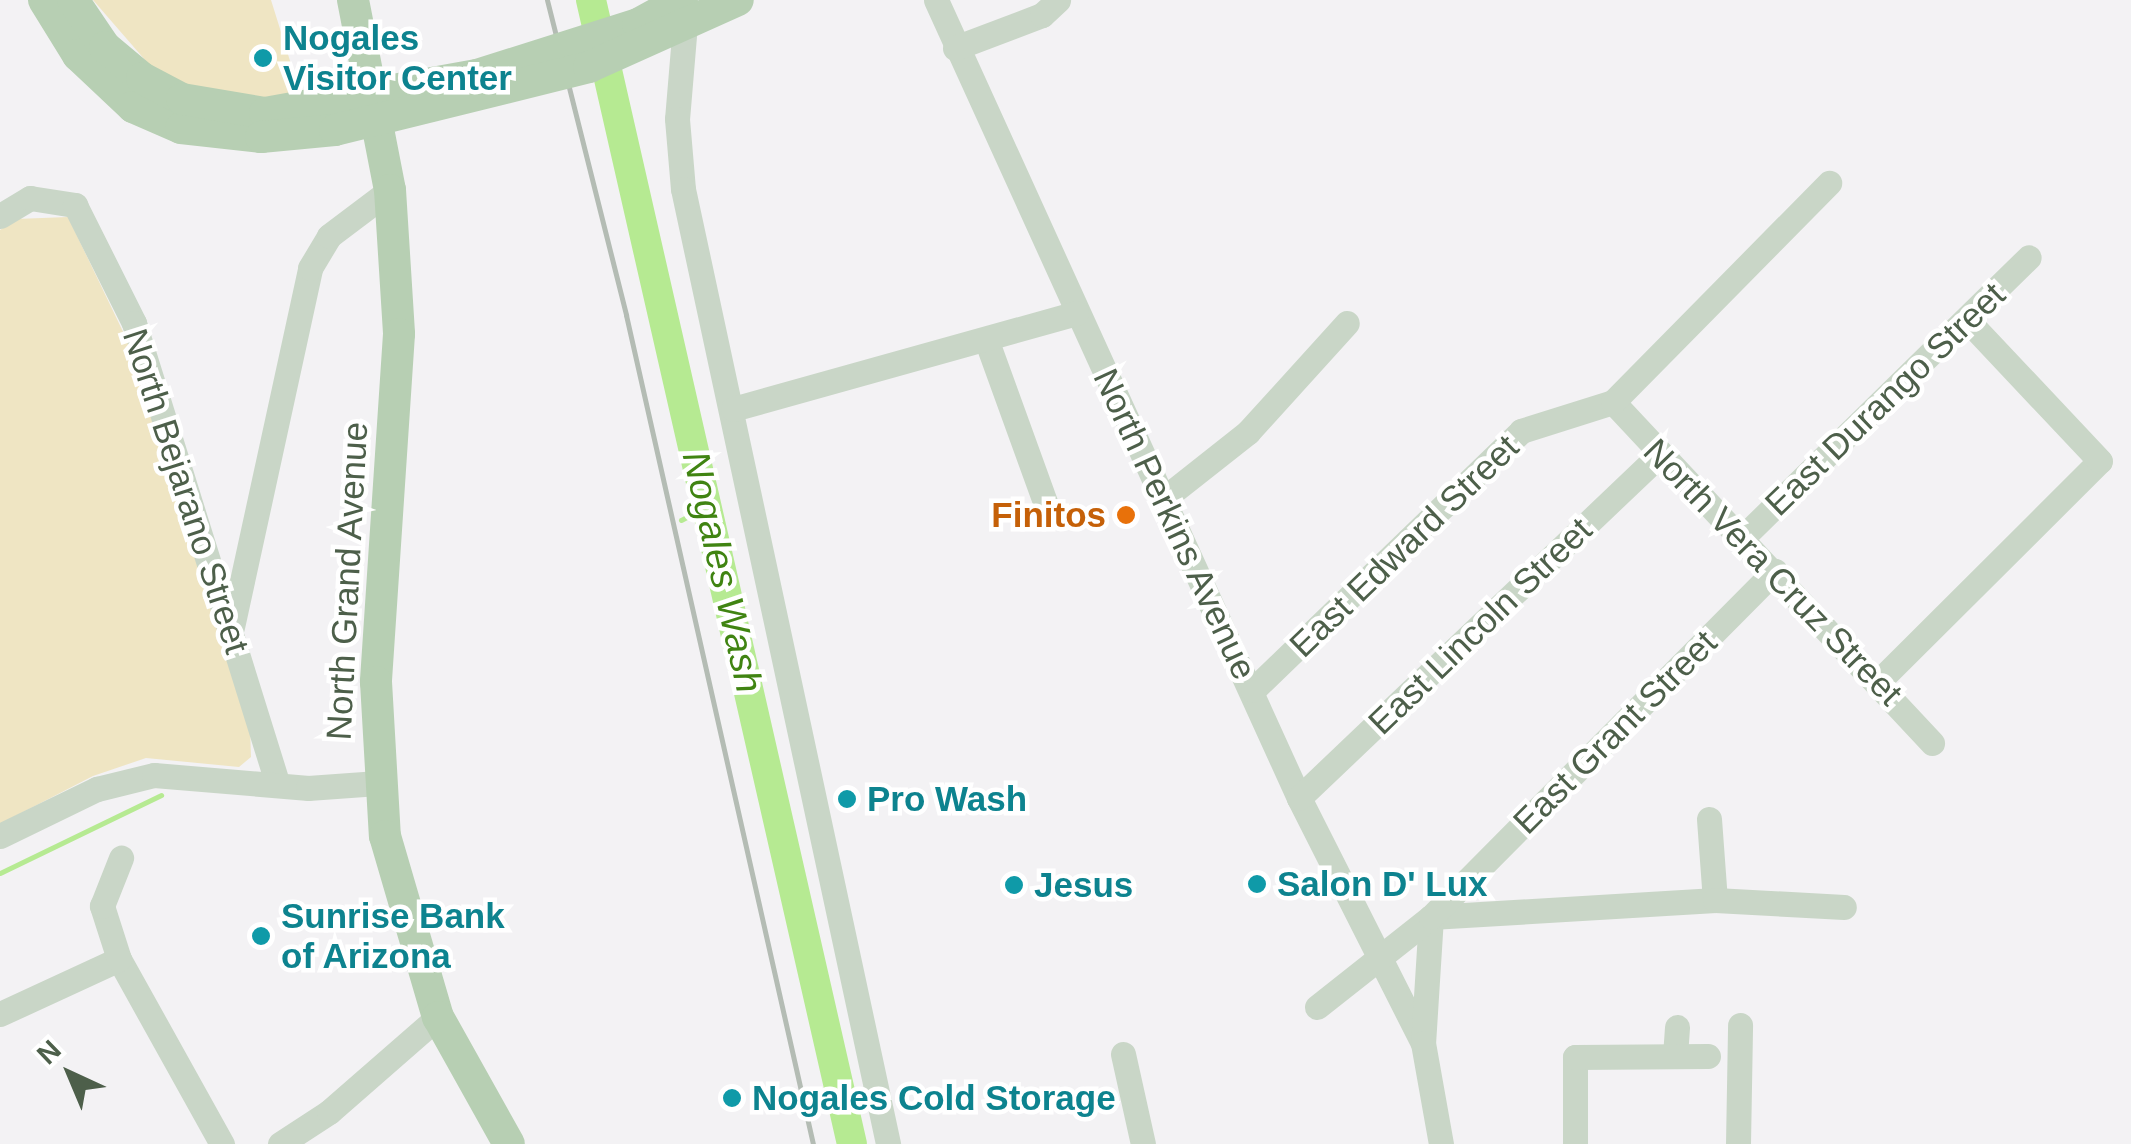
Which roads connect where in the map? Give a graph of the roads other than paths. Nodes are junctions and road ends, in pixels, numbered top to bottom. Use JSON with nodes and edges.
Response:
{"nodes":[{"id":1,"x":44,"y":0,"type":"edge"},
{"id":2,"x":73,"y":0,"type":"edge"},
{"id":3,"x":354,"y":0,"type":"edge"},
{"id":4,"x":684,"y":0,"type":"edge"},
{"id":5,"x":738,"y":0,"type":"edge"},
{"id":6,"x":936,"y":0,"type":"edge"},
{"id":7,"x":1058,"y":0,"type":"edge"},
{"id":8,"x":954,"y":48,"type":"junction"},
{"id":9,"x":263,"y":125,"type":"junction"},
{"id":10,"x":1829,"y":183,"type":"dead end"},
{"id":11,"x":390,"y":190,"type":"junction"},
{"id":12,"x":0,"y":216,"type":"edge"},
{"id":13,"x":2029,"y":257,"type":"dead end"},
{"id":14,"x":1076,"y":313,"type":"junction"},
{"id":15,"x":1968,"y":320,"type":"junction"},
{"id":16,"x":1346,"y":322,"type":"dead end"},
{"id":17,"x":986,"y":339,"type":"junction"},
{"id":18,"x":1613,"y":402,"type":"junction"},
{"id":19,"x":733,"y":409,"type":"junction"},
{"id":20,"x":1660,"y":454,"type":"junction"},
{"id":21,"x":1162,"y":500,"type":"junction"},
{"id":22,"x":1049,"y":514,"type":"dead end"},
{"id":23,"x":1740,"y":540,"type":"junction"},
{"id":24,"x":1776,"y":571,"type":"junction"},
{"id":25,"x":230,"y":632,"type":"junction"},
{"id":26,"x":1880,"y":680,"type":"junction"},
{"id":27,"x":1254,"y":690,"type":"junction"},
{"id":28,"x":1932,"y":742,"type":"dead end"},
{"id":29,"x":278,"y":784,"type":"junction"},
{"id":30,"x":378,"y":784,"type":"junction"},
{"id":31,"x":1300,"y":798,"type":"junction"},
{"id":32,"x":1709,"y":819,"type":"dead end"},
{"id":33,"x":0,"y":836,"type":"edge"},
{"id":34,"x":121,"y":858,"type":"dead end"},
{"id":35,"x":1715,"y":900,"type":"junction"},
{"id":36,"x":1844,"y":907,"type":"dead end"},
{"id":37,"x":1431,"y":917,"type":"junction"},
{"id":38,"x":1380,"y":954,"type":"junction"},
{"id":39,"x":120,"y":959,"type":"junction"},
{"id":40,"x":1317,"y":1007,"type":"dead end"},
{"id":41,"x":0,"y":1014,"type":"edge"},
{"id":42,"x":438,"y":1017,"type":"junction"},
{"id":43,"x":1740,"y":1025,"type":"dead end"},
{"id":44,"x":1677,"y":1026,"type":"dead end"},
{"id":45,"x":1423,"y":1043,"type":"junction"},
{"id":46,"x":1123,"y":1054,"type":"dead end"},
{"id":47,"x":1676,"y":1056,"type":"junction"},
{"id":48,"x":1708,"y":1056,"type":"dead end"},
{"id":49,"x":222,"y":1144,"type":"edge"},
{"id":50,"x":280,"y":1144,"type":"edge"},
{"id":51,"x":509,"y":1144,"type":"edge"},
{"id":52,"x":888,"y":1144,"type":"edge"},
{"id":53,"x":1142,"y":1144,"type":"edge"},
{"id":54,"x":1441,"y":1144,"type":"edge"},
{"id":55,"x":1575,"y":1144,"type":"edge"},
{"id":56,"x":1738,"y":1144,"type":"edge"}],
"edges":[{"from":1,"to":9,"type":"main road"},
{"from":2,"to":9,"type":"main road"},
{"from":3,"to":11,"type":"main road","name":"North Grand Avenue"},
{"from":4,"to":9,"type":"main road","bridge":true},
{"from":4,"to":19,"type":"street"},
{"from":5,"to":9,"type":"main road","bridge":true},
{"from":6,"to":8,"type":"street","name":"North Perkins Avenue"},
{"from":7,"to":8,"type":"street"},
{"from":8,"to":14,"type":"street","name":"North Perkins Avenue"},
{"from":10,"to":18,"type":"street","name":"East Edward Street"},
{"from":11,"to":25,"type":"street"},
{"from":11,"to":30,"type":"main road","name":"North Grand Avenue"},
{"from":12,"to":25,"type":"street","name":"North Bejarano Street"},
{"from":13,"to":15,"type":"street","name":"East Durango Street"},
{"from":14,"to":17,"type":"street"},
{"from":14,"to":21,"type":"street","name":"North Perkins Avenue"},
{"from":15,"to":23,"type":"street","name":"East Durango Street"},
{"from":15,"to":26,"type":"street"},
{"from":16,"to":21,"type":"street"},
{"from":17,"to":19,"type":"street"},
{"from":17,"to":22,"type":"street"},
{"from":18,"to":20,"type":"street","name":"North Vera Cruz Street"},
{"from":18,"to":27,"type":"street","name":"East Edward Street"},
{"from":19,"to":52,"type":"street"},
{"from":20,"to":23,"type":"street","name":"North Vera Cruz Street"},
{"from":20,"to":31,"type":"street","name":"East Lincoln Street"},
{"from":21,"to":27,"type":"street","name":"North Perkins Avenue"},
{"from":23,"to":24,"type":"street","name":"North Vera Cruz Street"},
{"from":24,"to":26,"type":"street","name":"North Vera Cruz Street"},
{"from":24,"to":37,"type":"street","name":"East Grant Street"},
{"from":25,"to":29,"type":"street","name":"North Bejarano Street"},
{"from":26,"to":28,"type":"street","name":"North Vera Cruz Street"},
{"from":27,"to":31,"type":"street","name":"North Perkins Avenue"},
{"from":29,"to":30,"type":"street"},
{"from":29,"to":33,"type":"street"},
{"from":30,"to":42,"type":"main road","name":"North Grand Avenue"},
{"from":31,"to":38,"type":"street","name":"North Perkins Avenue"},
{"from":32,"to":35,"type":"street"},
{"from":34,"to":39,"type":"street"},
{"from":35,"to":36,"type":"street"},
{"from":35,"to":37,"type":"street"},
{"from":37,"to":38,"type":"street","name":"East Grant Street"},
{"from":37,"to":45,"type":"street"},
{"from":38,"to":40,"type":"street","name":"East Grant Street"},
{"from":38,"to":45,"type":"street","name":"North Perkins Avenue"},
{"from":39,"to":41,"type":"street"},
{"from":39,"to":49,"type":"street"},
{"from":42,"to":50,"type":"street"},
{"from":42,"to":51,"type":"main road","name":"North Grand Avenue"},
{"from":43,"to":56,"type":"street"},
{"from":44,"to":47,"type":"street"},
{"from":45,"to":54,"type":"street"},
{"from":46,"to":53,"type":"street"},
{"from":47,"to":48,"type":"street"},
{"from":47,"to":55,"type":"street"}]}
